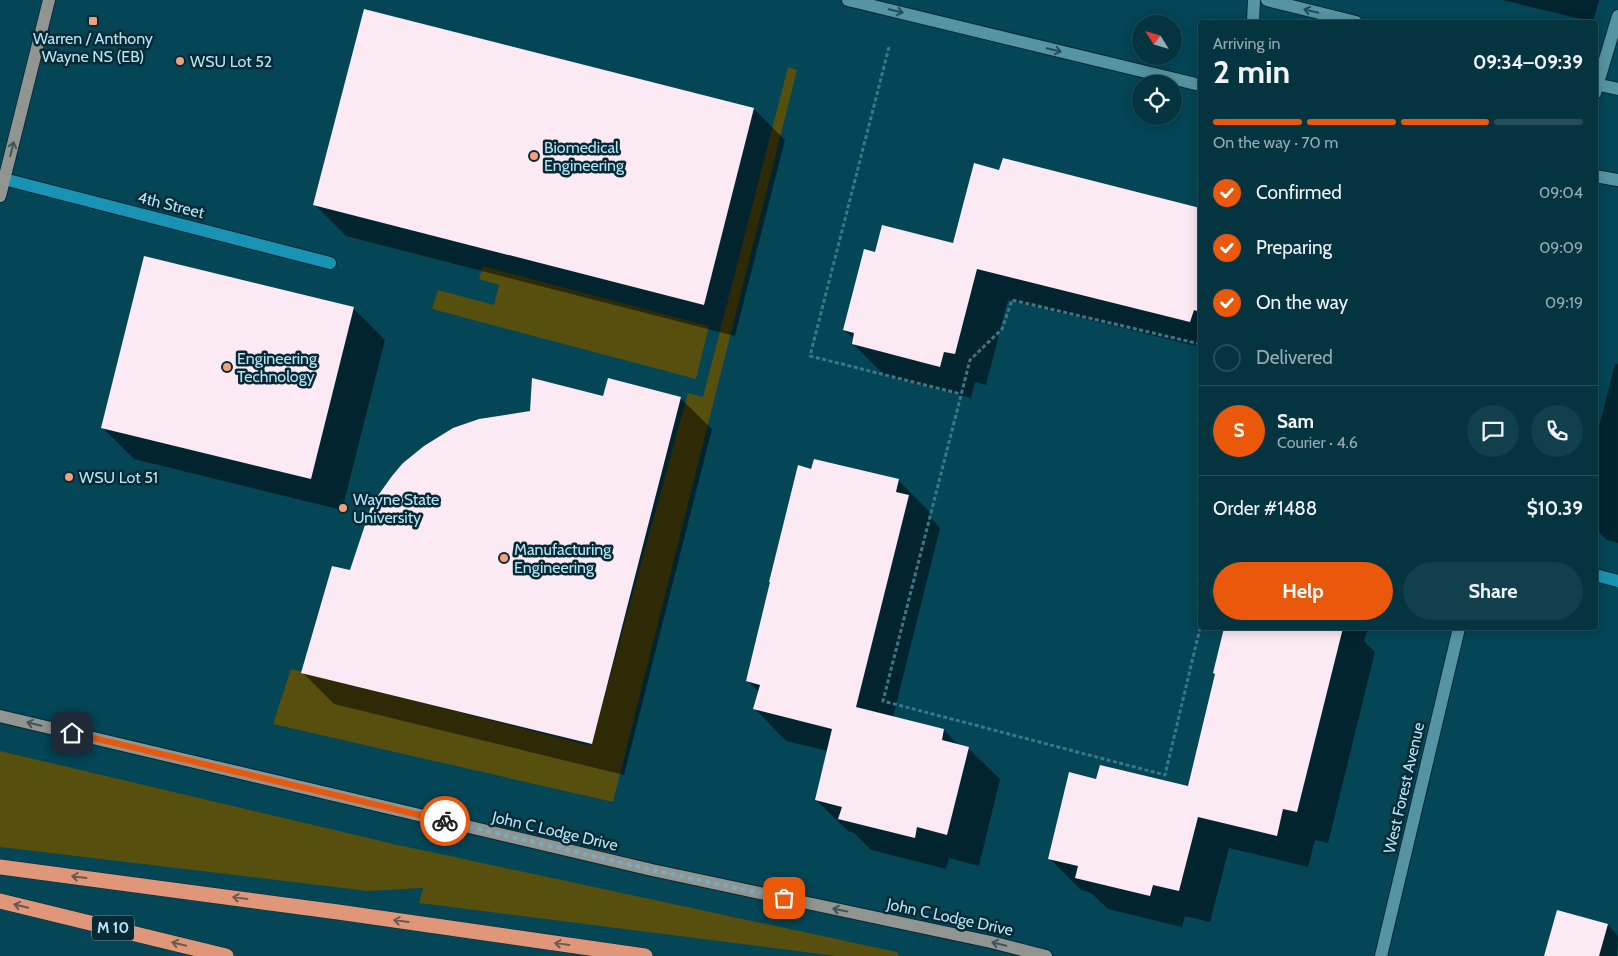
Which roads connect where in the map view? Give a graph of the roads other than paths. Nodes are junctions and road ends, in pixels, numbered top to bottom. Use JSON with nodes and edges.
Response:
{"nodes":[{"id":1,"x":49,"y":0,"type":"edge"},
{"id":2,"x":848,"y":0,"type":"edge"},
{"id":3,"x":1254,"y":0,"type":"edge"},
{"id":4,"x":1267,"y":0,"type":"edge"},
{"id":5,"x":1618,"y":16,"type":"edge"},
{"id":6,"x":1253,"y":20,"type":"edge"},
{"id":7,"x":1348,"y":20,"type":"edge"},
{"id":8,"x":1598,"y":81,"type":"edge"},
{"id":9,"x":1198,"y":85,"type":"edge"},
{"id":10,"x":1598,"y":87,"type":"edge"},
{"id":11,"x":1618,"y":89,"type":"edge"},
{"id":12,"x":1598,"y":177,"type":"edge"},
{"id":13,"x":4,"y":179,"type":"junction"},
{"id":14,"x":1618,"y":180,"type":"edge"},
{"id":15,"x":0,"y":196,"type":"edge"},
{"id":16,"x":330,"y":263,"type":"dead end"},
{"id":17,"x":1598,"y":576,"type":"edge"},
{"id":18,"x":1618,"y":581,"type":"edge"},
{"id":19,"x":1459,"y":630,"type":"edge"},
{"id":20,"x":0,"y":716,"type":"edge"},
{"id":21,"x":0,"y":867,"type":"edge"},
{"id":22,"x":0,"y":901,"type":"edge"},
{"id":23,"x":226,"y":956,"type":"edge"},
{"id":24,"x":645,"y":956,"type":"edge"},
{"id":25,"x":1046,"y":956,"type":"edge"},
{"id":26,"x":1381,"y":956,"type":"edge"}],
"edges":[{"from":13,"to":1,"type":"main road","one_way":true},
{"from":2,"to":9,"type":"street","one_way":true},
{"from":3,"to":6,"type":"street"},
{"from":7,"to":4,"type":"street","one_way":true},
{"from":5,"to":8,"type":"street"},
{"from":10,"to":11,"type":"street"},
{"from":12,"to":14,"type":"street"},
{"from":13,"to":15,"type":"main road"},
{"from":13,"to":16,"type":"street","name":"4th Street"},
{"from":17,"to":18,"type":"street"},
{"from":19,"to":26,"type":"street","name":"West Forest Avenue"},
{"from":25,"to":20,"type":"main road","name":"John C Lodge Drive","one_way":true},
{"from":24,"to":21,"type":"highway","one_way":true},
{"from":23,"to":22,"type":"highway","number":"M 10","one_way":true}]}
